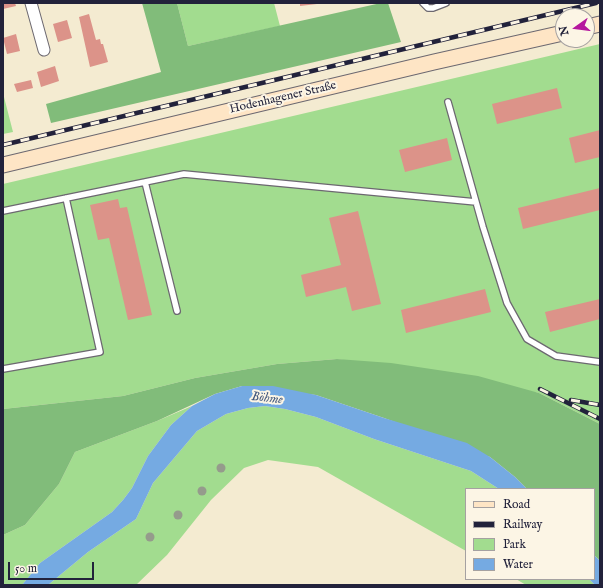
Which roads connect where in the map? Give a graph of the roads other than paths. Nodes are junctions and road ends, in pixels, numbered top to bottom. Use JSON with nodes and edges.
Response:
{"nodes":[{"id":1,"x":31,"y":3,"type":"edge"},
{"id":2,"x":424,"y":3,"type":"edge"},
{"id":3,"x":446,"y":3,"type":"edge"},
{"id":4,"x":555,"y":35,"type":"edge"},
{"id":5,"x":44,"y":50,"type":"dead end"},
{"id":6,"x":448,"y":102,"type":"dead end"},
{"id":7,"x":3,"y":166,"type":"edge"},
{"id":8,"x":145,"y":182,"type":"junction"},
{"id":9,"x":66,"y":198,"type":"junction"},
{"id":10,"x":476,"y":202,"type":"junction"},
{"id":11,"x":3,"y":211,"type":"edge"},
{"id":12,"x":177,"y":311,"type":"dead end"},
{"id":13,"x":600,"y":362,"type":"edge"},
{"id":14,"x":3,"y":369,"type":"edge"}],
"edges":[{"from":1,"to":5,"type":"street"},
{"from":2,"to":3,"type":"lane"},
{"from":4,"to":7,"type":"main road","name":"Hodenhagener Straße"},
{"from":6,"to":10,"type":"lane"},
{"from":8,"to":9,"type":"lane"},
{"from":8,"to":10,"type":"lane"},
{"from":8,"to":12,"type":"lane"},
{"from":9,"to":11,"type":"lane"},
{"from":9,"to":14,"type":"lane"},
{"from":10,"to":13,"type":"lane"}]}
